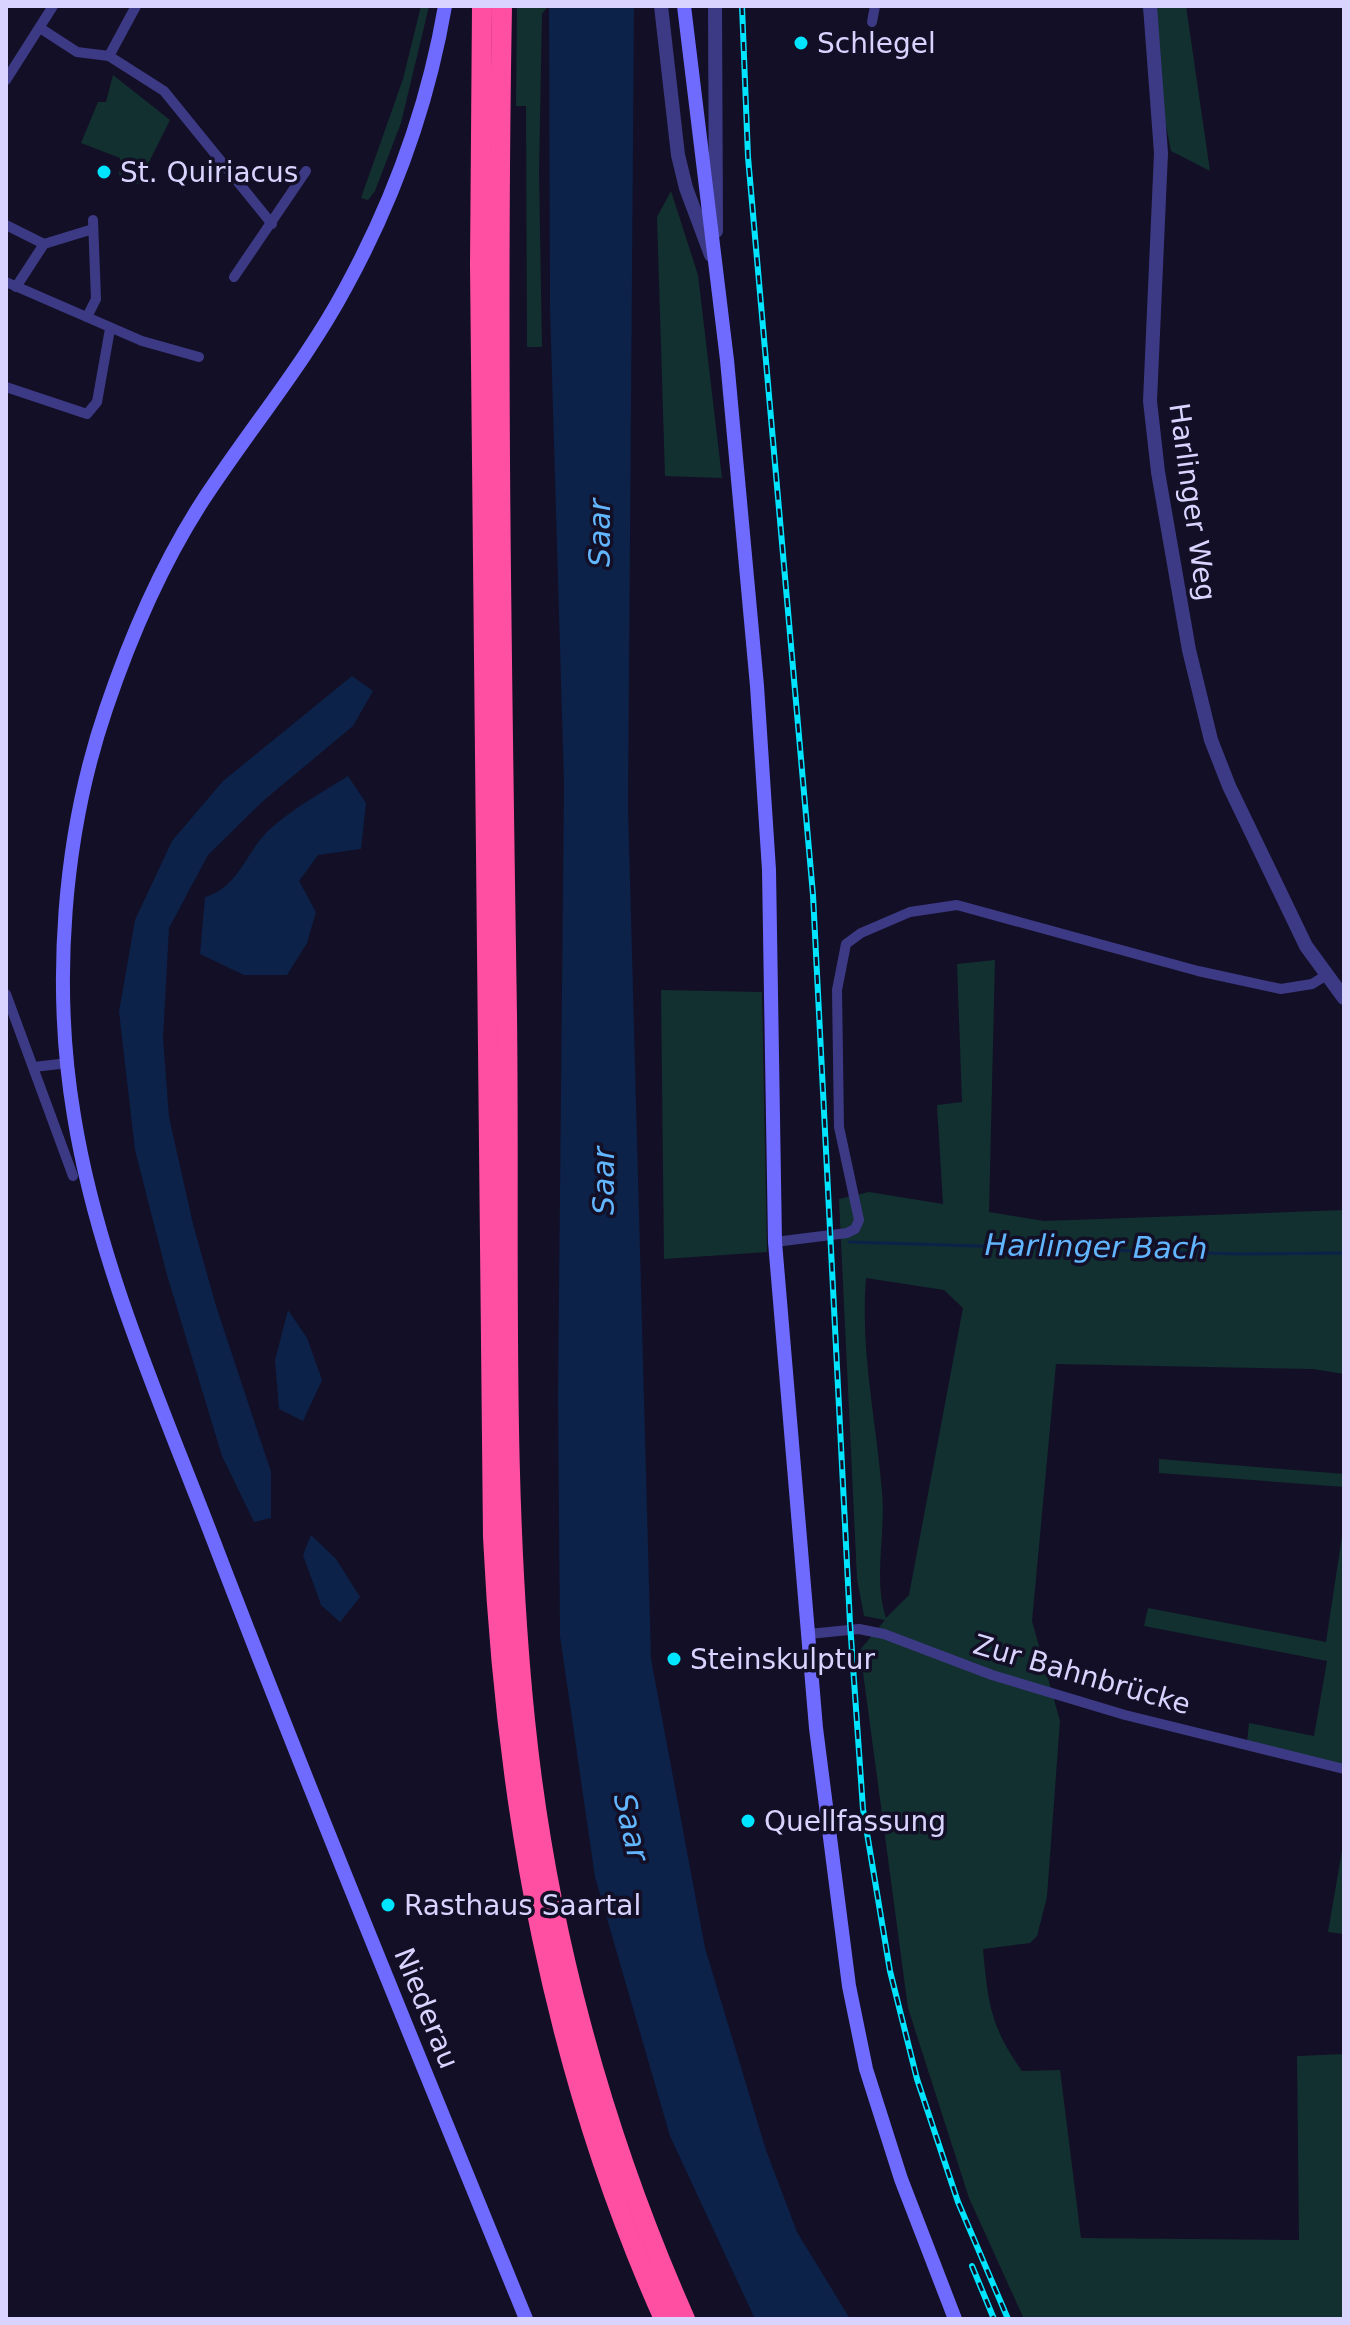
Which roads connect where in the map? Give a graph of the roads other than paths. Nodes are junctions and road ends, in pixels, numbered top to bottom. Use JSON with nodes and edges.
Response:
{"nodes":[{"id":1,"x":53,"y":6,"type":"edge"},
{"id":2,"x":136,"y":6,"type":"edge"},
{"id":3,"x":445,"y":6,"type":"edge"},
{"id":4,"x":482,"y":6,"type":"edge"},
{"id":5,"x":502,"y":6,"type":"edge"},
{"id":6,"x":684,"y":6,"type":"edge"},
{"id":7,"x":715,"y":6,"type":"edge"},
{"id":8,"x":875,"y":6,"type":"edge"},
{"id":9,"x":1150,"y":6,"type":"edge"},
{"id":10,"x":661,"y":7,"type":"edge"},
{"id":11,"x":872,"y":22,"type":"dead end"},
{"id":12,"x":40,"y":28,"type":"junction"},
{"id":13,"x":109,"y":56,"type":"junction"},
{"id":14,"x":6,"y":80,"type":"edge"},
{"id":15,"x":306,"y":171,"type":"dead end"},
{"id":16,"x":272,"y":224,"type":"junction"},
{"id":17,"x":6,"y":225,"type":"edge"},
{"id":18,"x":44,"y":244,"type":"junction"},
{"id":19,"x":716,"y":268,"type":"junction"},
{"id":20,"x":234,"y":277,"type":"dead end"},
{"id":21,"x":11,"y":285,"type":"edge"},
{"id":22,"x":87,"y":317,"type":"junction"},
{"id":23,"x":110,"y":329,"type":"junction"},
{"id":24,"x":199,"y":357,"type":"dead end"},
{"id":25,"x":6,"y":387,"type":"edge"},
{"id":26,"x":1325,"y":976,"type":"junction"},
{"id":27,"x":6,"y":994,"type":"edge"},
{"id":28,"x":1344,"y":998,"type":"edge"},
{"id":29,"x":68,"y":1063,"type":"junction"},
{"id":30,"x":34,"y":1067,"type":"junction"},
{"id":31,"x":73,"y":1176,"type":"dead end"},
{"id":32,"x":775,"y":1242,"type":"junction"},
{"id":33,"x":501,"y":1387,"type":"junction"},
{"id":34,"x":502,"y":1432,"type":"junction"},
{"id":35,"x":809,"y":1634,"type":"junction"},
{"id":36,"x":1344,"y":1769,"type":"edge"},
{"id":37,"x":526,"y":2319,"type":"edge"},
{"id":38,"x":664,"y":2319,"type":"edge"},
{"id":39,"x":685,"y":2319,"type":"edge"},
{"id":40,"x":955,"y":2319,"type":"edge"}],
"edges":[{"from":1,"to":12,"type":"street"},
{"from":2,"to":13,"type":"street"},
{"from":3,"to":29,"type":"main road","name":"Niederau"},
{"from":4,"to":33,"type":"highway"},
{"from":5,"to":33,"type":"highway"},
{"from":6,"to":19,"type":"main road"},
{"from":7,"to":19,"type":"street"},
{"from":8,"to":11,"type":"street"},
{"from":9,"to":26,"type":"street","name":"Harlinger Weg"},
{"from":10,"to":19,"type":"street"},
{"from":12,"to":13,"type":"street"},
{"from":12,"to":14,"type":"street"},
{"from":13,"to":16,"type":"street"},
{"from":15,"to":16,"type":"street"},
{"from":16,"to":20,"type":"street"},
{"from":17,"to":18,"type":"street"},
{"from":18,"to":21,"type":"street"},
{"from":18,"to":22,"type":"street"},
{"from":19,"to":32,"type":"main road"},
{"from":21,"to":22,"type":"street"},
{"from":22,"to":23,"type":"street"},
{"from":23,"to":24,"type":"street"},
{"from":23,"to":25,"type":"street"},
{"from":26,"to":28,"type":"street","name":"Harlinger Weg"},
{"from":26,"to":32,"type":"street"},
{"from":27,"to":30,"type":"street"},
{"from":29,"to":30,"type":"street"},
{"from":29,"to":37,"type":"main road","name":"Niederau"},
{"from":30,"to":31,"type":"street"},
{"from":32,"to":35,"type":"main road"},
{"from":33,"to":34,"type":"highway"},
{"from":34,"to":38,"type":"highway"},
{"from":34,"to":39,"type":"highway"},
{"from":35,"to":36,"type":"street","name":"Zur Bahnbrücke"},
{"from":35,"to":40,"type":"main road"}]}
